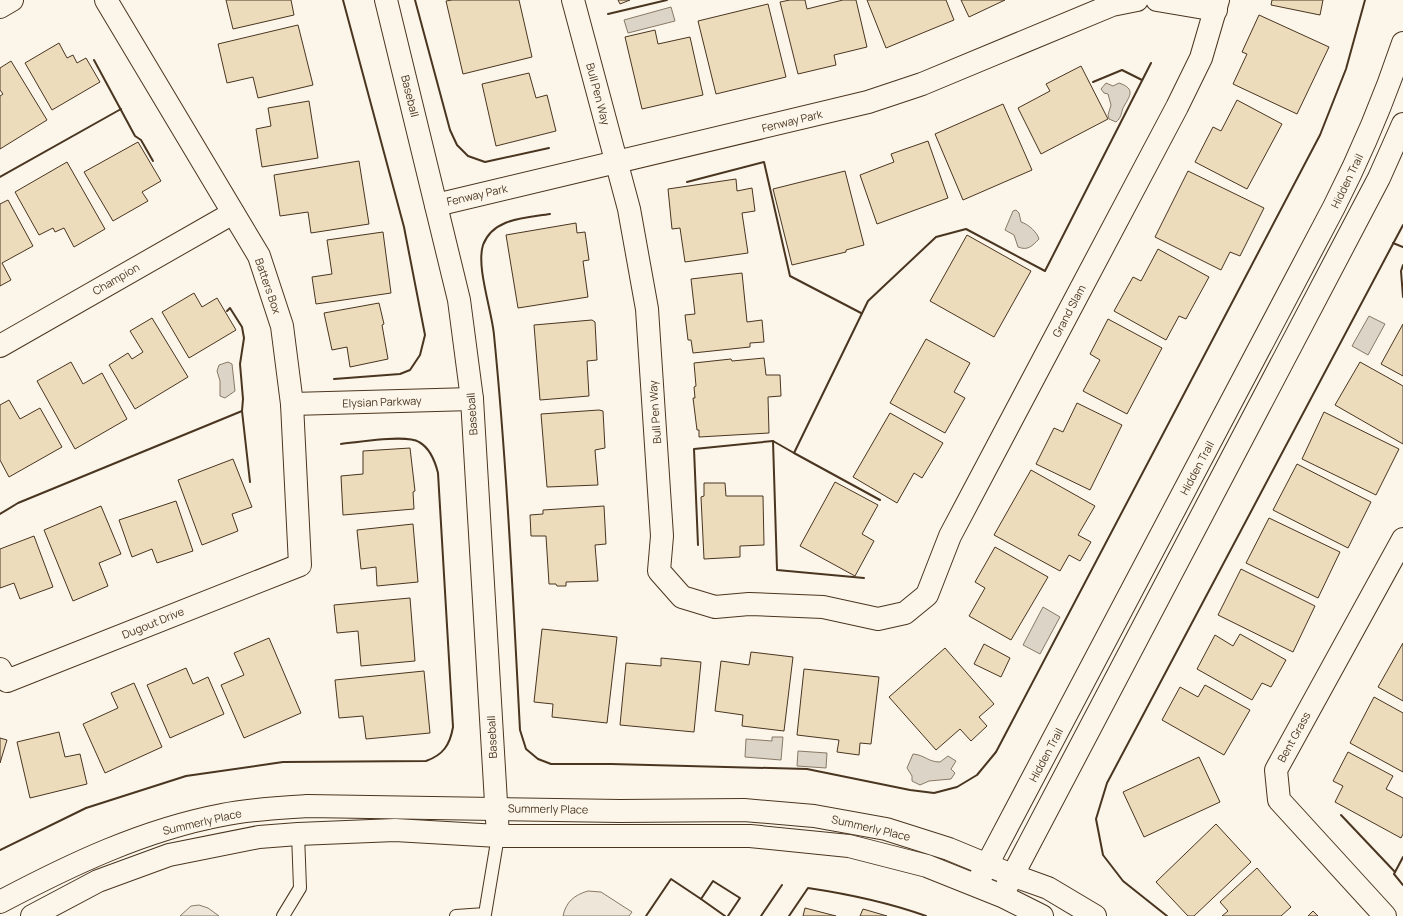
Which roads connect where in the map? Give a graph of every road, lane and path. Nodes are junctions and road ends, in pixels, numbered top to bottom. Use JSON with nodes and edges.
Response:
{"nodes":[{"id":1,"x":12,"y":0,"type":"edge"},
{"id":2,"x":106,"y":0,"type":"edge"},
{"id":3,"x":386,"y":0,"type":"edge"},
{"id":4,"x":573,"y":0,"type":"edge"},
{"id":5,"x":1137,"y":0,"type":"edge"},
{"id":6,"x":1157,"y":0,"type":"edge"},
{"id":7,"x":1217,"y":5,"type":"edge"},
{"id":8,"x":0,"y":7,"type":"edge"},
{"id":9,"x":1403,"y":43,"type":"edge"},
{"id":10,"x":1403,"y":124,"type":"edge"},
{"id":11,"x":616,"y":162,"type":"junction"},
{"id":12,"x":436,"y":205,"type":"junction"},
{"id":13,"x":233,"y":213,"type":"junction"},
{"id":14,"x":0,"y":346,"type":"edge"},
{"id":15,"x":472,"y":400,"type":"junction"},
{"id":16,"x":292,"y":404,"type":"junction"},
{"id":17,"x":1403,"y":539,"type":"edge"},
{"id":18,"x":300,"y":565,"type":"joint"},
{"id":19,"x":905,"y":613,"type":"joint"},
{"id":20,"x":3,"y":675,"type":"edge"},
{"id":21,"x":496,"y":808,"type":"junction"},
{"id":22,"x":298,"y":834,"type":"junction"},
{"id":23,"x":498,"y":836,"type":"junction"},
{"id":24,"x":987,"y":865,"type":"junction"},
{"id":25,"x":1012,"y":875,"type":"junction"},
{"id":26,"x":976,"y":886,"type":"junction"},
{"id":27,"x":1002,"y":896,"type":"junction"},
{"id":28,"x":0,"y":902,"type":"edge"},
{"id":29,"x":485,"y":915,"type":"edge"},
{"id":30,"x":32,"y":916,"type":"edge"},
{"id":31,"x":283,"y":916,"type":"edge"},
{"id":32,"x":456,"y":916,"type":"edge"},
{"id":33,"x":1042,"y":916,"type":"edge"},
{"id":34,"x":1095,"y":916,"type":"edge"},
{"id":35,"x":1385,"y":916,"type":"edge"}],
"edges":[{"from":1,"to":8,"type":"street"},
{"from":2,"to":13,"type":"street","name":"Batters Box"},
{"from":3,"to":12,"type":"street","name":"Baseball"},
{"from":4,"to":11,"type":"street","name":"Bull Pen Way"},
{"from":5,"to":11,"type":"street","name":"Fenway Park"},
{"from":6,"to":7,"type":"street"},
{"from":7,"to":19,"type":"street","name":"Grand Slam"},
{"from":9,"to":24,"type":"street","name":"Hidden Trail"},
{"from":10,"to":25,"type":"street"},
{"from":11,"to":12,"type":"street","name":"Fenway Park"},
{"from":11,"to":19,"type":"street","name":"Bull Pen Way"},
{"from":12,"to":15,"type":"street","name":"Baseball"},
{"from":13,"to":14,"type":"street","name":"Champion"},
{"from":13,"to":16,"type":"street","name":"Batters Box"},
{"from":15,"to":16,"type":"street","name":"Elysian Parkway"},
{"from":15,"to":21,"type":"street","name":"Baseball"},
{"from":16,"to":18,"type":"street","name":"Batters Box"},
{"from":17,"to":35,"type":"street","name":"Bent Grass"},
{"from":18,"to":20,"type":"street","name":"Dugout Drive"},
{"from":21,"to":23,"type":"street","name":"Baseball"},
{"from":21,"to":24,"type":"street","name":"Summerly Place"},
{"from":21,"to":28,"type":"street","name":"Summerly Place"},
{"from":22,"to":23,"type":"street","name":"Summerly Place"},
{"from":22,"to":30,"type":"street","name":"Summerly Place"},
{"from":22,"to":31,"type":"lane"},
{"from":23,"to":26,"type":"street","name":"Summerly Place"},
{"from":23,"to":29,"type":"lane"},
{"from":24,"to":25,"type":"street","name":"Summerly Place"},
{"from":24,"to":26,"type":"street","name":"Hidden Trail"},
{"from":25,"to":27,"type":"street"},
{"from":25,"to":34,"type":"street","name":"Summerly Place"},
{"from":26,"to":27,"type":"street","name":"Summerly Place"},
{"from":27,"to":33,"type":"street","name":"Summerly Place"},
{"from":29,"to":32,"type":"lane"}]}
